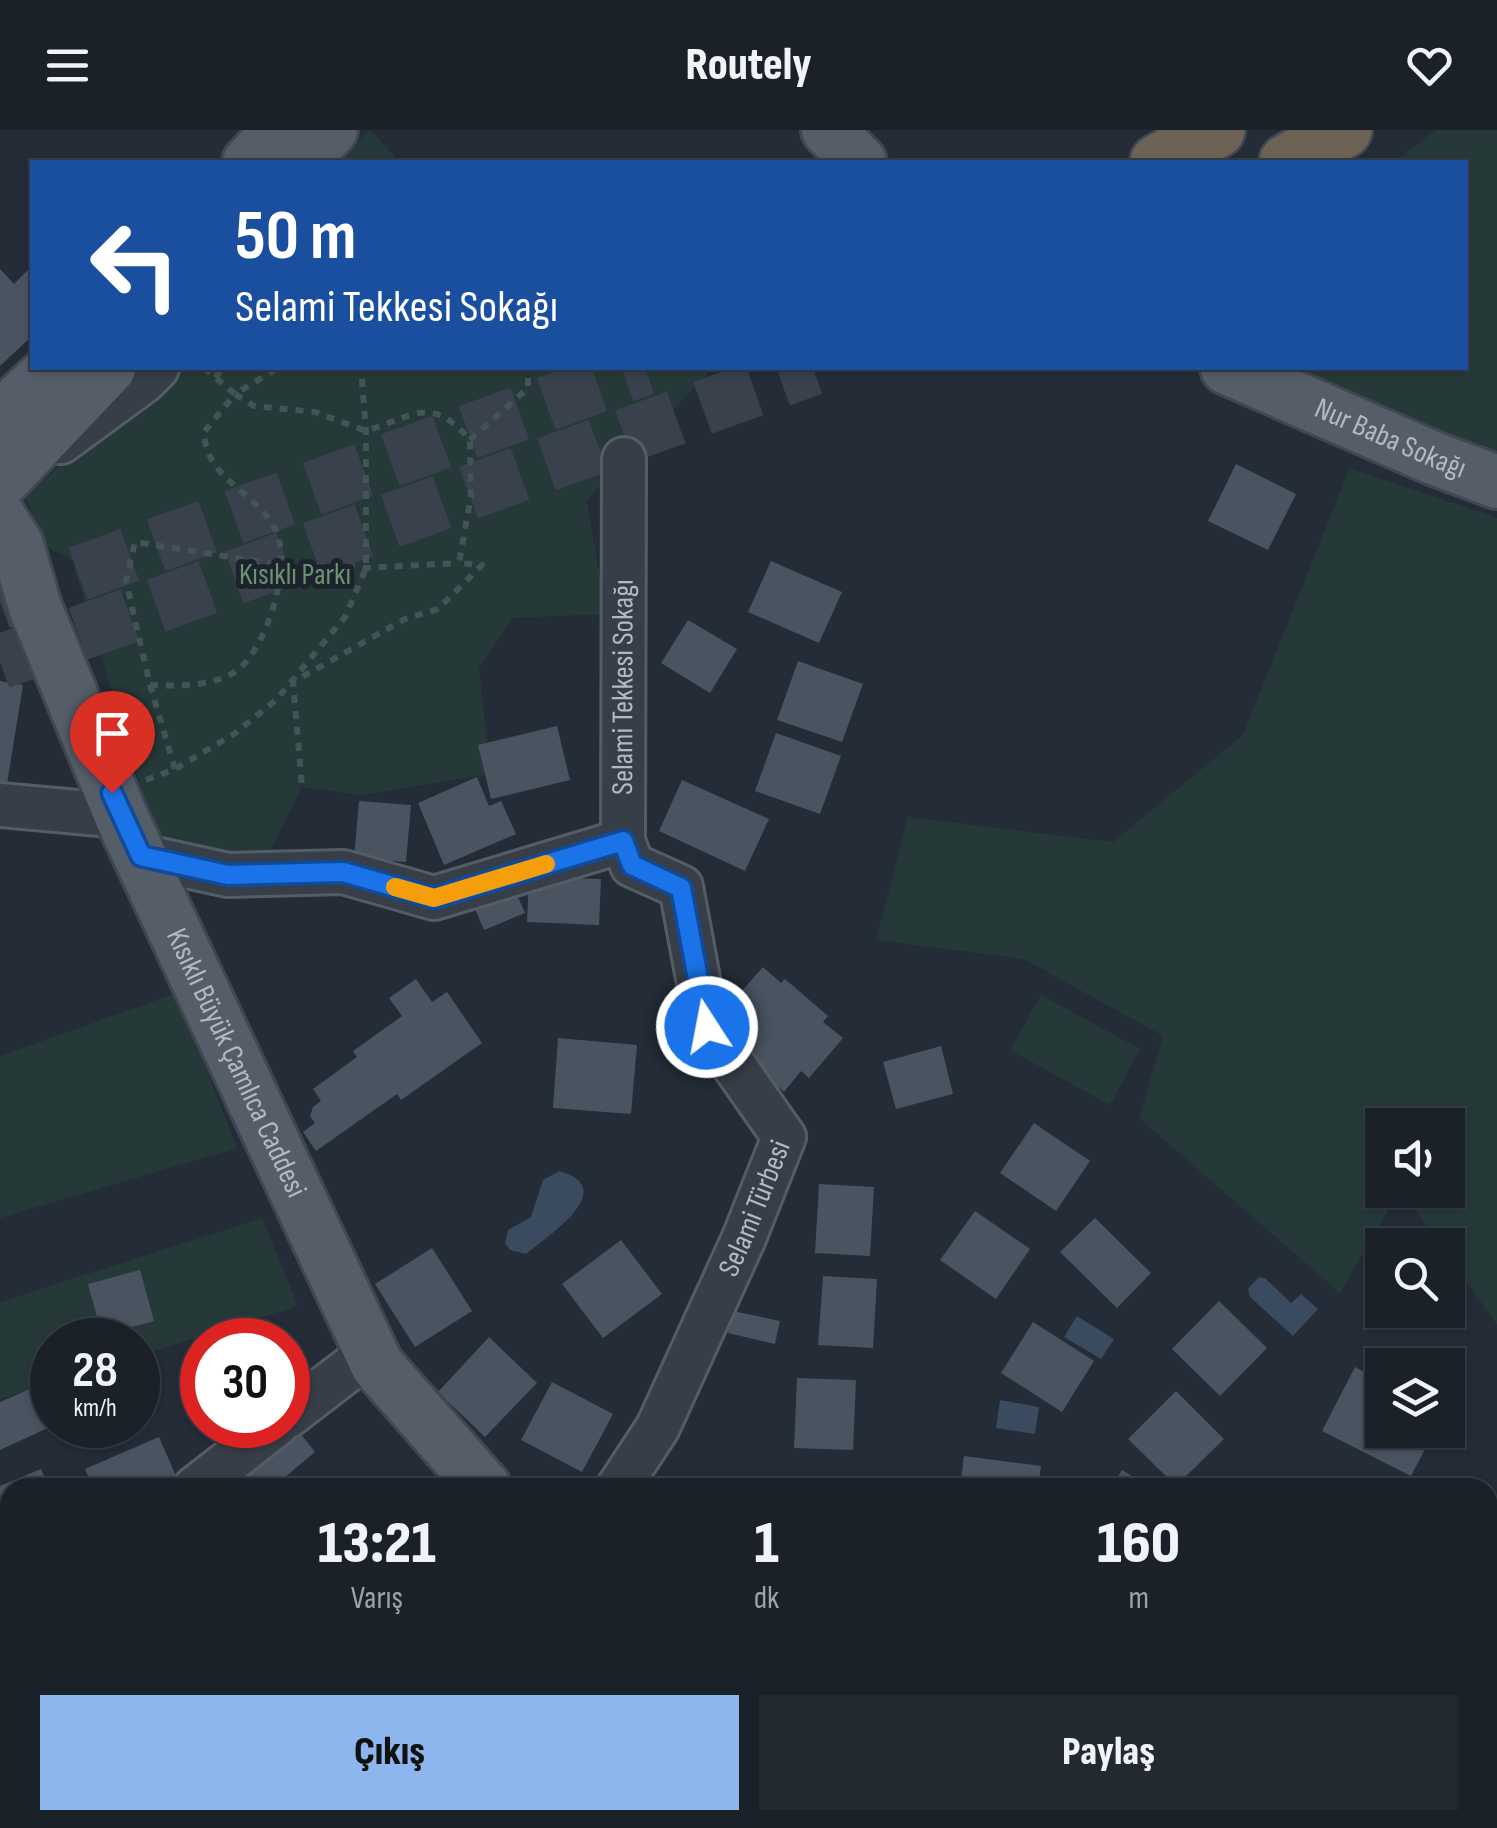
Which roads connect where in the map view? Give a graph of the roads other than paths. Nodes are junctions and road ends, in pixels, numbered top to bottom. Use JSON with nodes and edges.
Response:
{"nodes":[{"id":1,"x":280,"y":130,"type":"edge"},
{"id":2,"x":331,"y":130,"type":"edge"},
{"id":3,"x":828,"y":130,"type":"edge"},
{"id":4,"x":1217,"y":130,"type":"edge"},
{"id":5,"x":1344,"y":130,"type":"edge"},
{"id":6,"x":251,"y":160,"type":"edge"},
{"id":7,"x":301,"y":160,"type":"edge"},
{"id":8,"x":858,"y":160,"type":"edge"},
{"id":9,"x":1162,"y":160,"type":"edge"},
{"id":10,"x":1292,"y":160,"type":"edge"},
{"id":11,"x":51,"y":370,"type":"edge"},
{"id":12,"x":107,"y":370,"type":"edge"},
{"id":13,"x":154,"y":370,"type":"edge"},
{"id":14,"x":1233,"y":370,"type":"edge"},
{"id":15,"x":0,"y":418,"type":"edge"},
{"id":16,"x":624,"y":459,"type":"dead end"},
{"id":17,"x":1497,"y":482,"type":"edge"},
{"id":18,"x":0,"y":485,"type":"edge"},
{"id":19,"x":0,"y":518,"type":"edge"},
{"id":20,"x":17,"y":592,"type":"edge"},
{"id":21,"x":0,"y":805,"type":"edge"},
{"id":22,"x":125,"y":822,"type":"junction"},
{"id":23,"x":623,"y":841,"type":"junction"},
{"id":24,"x":370,"y":1352,"type":"junction"},
{"id":25,"x":310,"y":1399,"type":"edge"},
{"id":26,"x":246,"y":1448,"type":"edge"},
{"id":27,"x":208,"y":1478,"type":"edge"},
{"id":28,"x":476,"y":1478,"type":"edge"},
{"id":29,"x":625,"y":1478,"type":"edge"}],
"edges":[{"from":1,"to":6,"type":"main road"},
{"from":2,"to":7,"type":"main road"},
{"from":3,"to":8,"type":"main road"},
{"from":4,"to":9,"type":"highway"},
{"from":5,"to":10,"type":"highway"},
{"from":11,"to":15,"type":"main road"},
{"from":12,"to":18,"type":"main road"},
{"from":13,"to":18,"type":"street"},
{"from":14,"to":17,"type":"main road","name":"Nur Baba Sokağı"},
{"from":16,"to":23,"type":"street","name":"Selami Tekkesi Sokağı"},
{"from":19,"to":20,"type":"main road","name":"Kısıklı Büyük Çamlıca Caddesi"},
{"from":20,"to":22,"type":"main road","name":"Kısıklı Büyük Çamlıca Caddesi"},
{"from":21,"to":22,"type":"street"},
{"from":22,"to":23,"type":"street"},
{"from":22,"to":24,"type":"main road","name":"Kısıklı Büyük Çamlıca Caddesi"},
{"from":23,"to":29,"type":"street","name":"Selami Türbesi"},
{"from":24,"to":25,"type":"street"},
{"from":24,"to":28,"type":"main road","name":"Kısıklı Büyük Çamlıca Caddesi"},
{"from":26,"to":27,"type":"street"}]}
